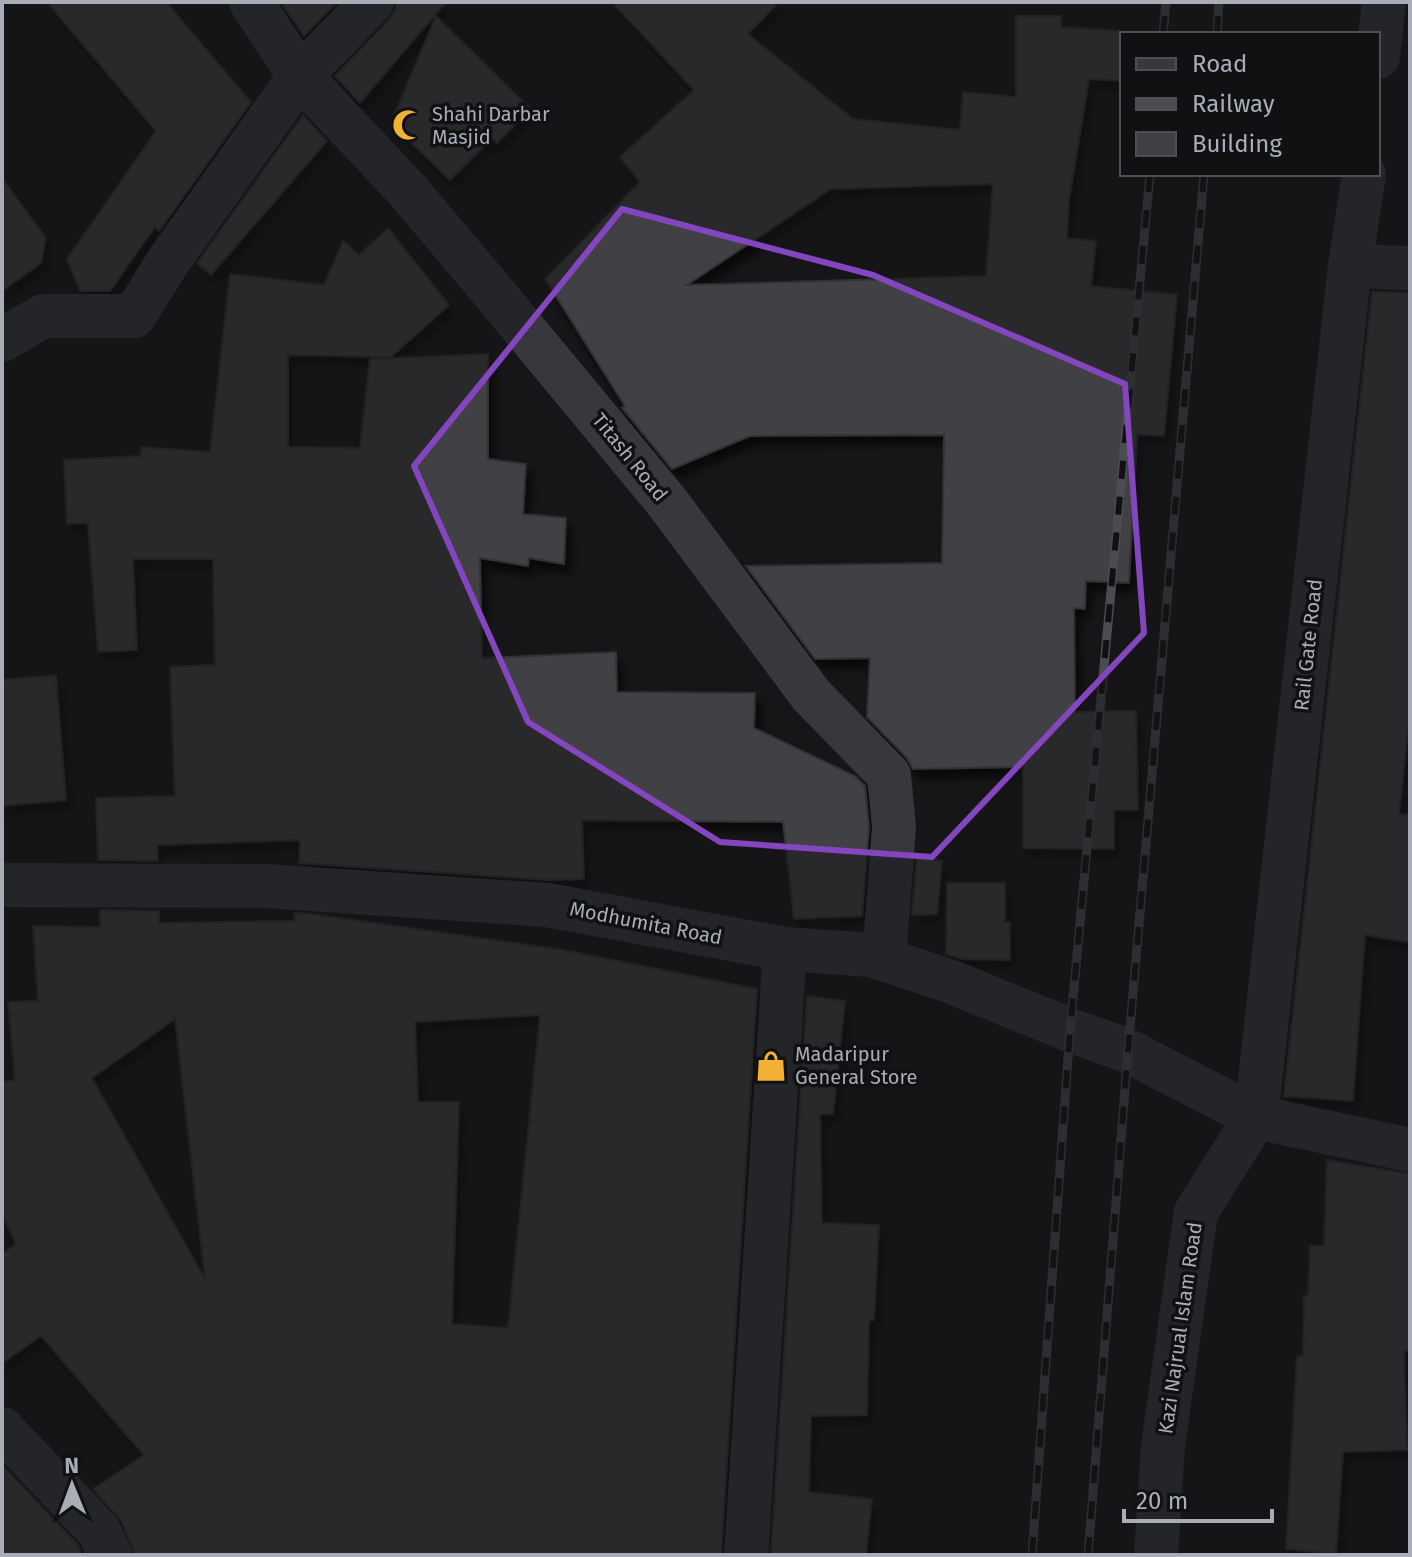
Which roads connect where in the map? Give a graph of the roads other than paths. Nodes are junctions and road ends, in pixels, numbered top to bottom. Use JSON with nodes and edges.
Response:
{"nodes":[{"id":1,"x":251,"y":2,"type":"edge"},
{"id":2,"x":372,"y":2,"type":"edge"},
{"id":3,"x":1384,"y":2,"type":"edge"},
{"id":4,"x":1380,"y":39,"type":"edge"},
{"id":5,"x":300,"y":76,"type":"junction"},
{"id":6,"x":1364,"y":176,"type":"edge"},
{"id":7,"x":1350,"y":266,"type":"junction"},
{"id":8,"x":1410,"y":268,"type":"edge"},
{"id":9,"x":2,"y":340,"type":"edge"},
{"id":10,"x":2,"y":885,"type":"edge"},
{"id":11,"x":785,"y":949,"type":"junction"},
{"id":12,"x":884,"y":958,"type":"junction"},
{"id":13,"x":1256,"y":1117,"type":"junction"},
{"id":14,"x":1410,"y":1150,"type":"edge"},
{"id":15,"x":2,"y":1429,"type":"edge"},
{"id":16,"x":110,"y":1555,"type":"edge"},
{"id":17,"x":746,"y":1555,"type":"edge"},
{"id":18,"x":1156,"y":1555,"type":"edge"}],
"edges":[{"from":1,"to":5,"type":"street","name":"Titash Road"},
{"from":2,"to":5,"type":"street"},
{"from":3,"to":4,"type":"street"},
{"from":5,"to":9,"type":"street"},
{"from":5,"to":12,"type":"street","name":"Titash Road"},
{"from":6,"to":7,"type":"street","name":"Rail Gate Road"},
{"from":7,"to":8,"type":"street"},
{"from":7,"to":13,"type":"street","name":"Rail Gate Road"},
{"from":10,"to":11,"type":"street","name":"Modhumita Road"},
{"from":11,"to":12,"type":"street","name":"Modhumita Road"},
{"from":11,"to":17,"type":"street"},
{"from":12,"to":13,"type":"street","name":"Modhumita Road"},
{"from":13,"to":14,"type":"street","name":"Modhumita Road"},
{"from":13,"to":18,"type":"street","name":"Kazi Najrual Islam Road"},
{"from":15,"to":16,"type":"street"}]}
